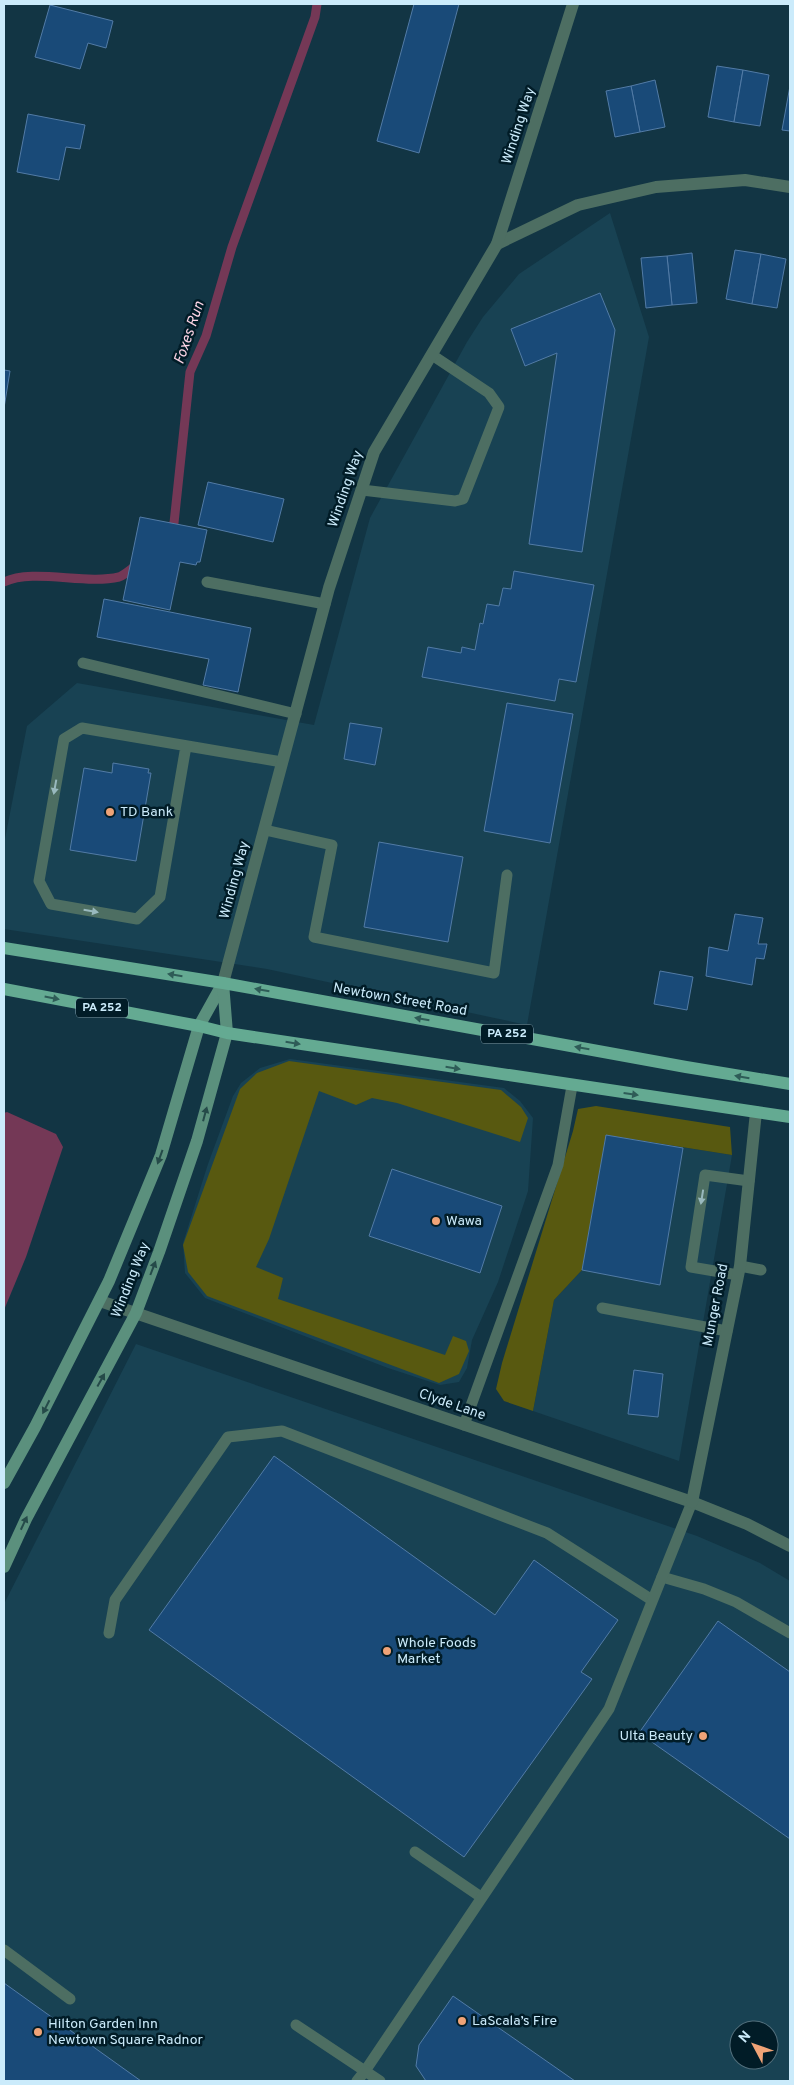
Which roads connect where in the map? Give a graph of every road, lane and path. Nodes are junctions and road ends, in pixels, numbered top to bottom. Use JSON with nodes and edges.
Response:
{"nodes":[{"id":1,"x":572,"y":4,"type":"edge"},
{"id":2,"x":790,"y":188,"type":"edge"},
{"id":3,"x":497,"y":244,"type":"junction"},
{"id":4,"x":432,"y":355,"type":"junction"},
{"id":5,"x":362,"y":490,"type":"junction"},
{"id":6,"x":206,"y":582,"type":"dead end"},
{"id":7,"x":325,"y":604,"type":"junction"},
{"id":8,"x":83,"y":663,"type":"dead end"},
{"id":9,"x":296,"y":714,"type":"junction"},
{"id":10,"x":186,"y":746,"type":"junction"},
{"id":11,"x":282,"y":762,"type":"junction"},
{"id":12,"x":264,"y":830,"type":"junction"},
{"id":13,"x":508,"y":875,"type":"dead end"},
{"id":14,"x":4,"y":948,"type":"edge"},
{"id":15,"x":223,"y":983,"type":"junction"},
{"id":16,"x":4,"y":989,"type":"edge"},
{"id":17,"x":200,"y":1026,"type":"junction"},
{"id":18,"x":227,"y":1033,"type":"junction"},
{"id":19,"x":790,"y":1084,"type":"edge"},
{"id":20,"x":572,"y":1086,"type":"junction"},
{"id":21,"x":756,"y":1112,"type":"junction"},
{"id":22,"x":790,"y":1117,"type":"edge"},
{"id":23,"x":749,"y":1180,"type":"junction"},
{"id":24,"x":739,"y":1270,"type":"junction"},
{"id":25,"x":761,"y":1270,"type":"dead end"},
{"id":26,"x":100,"y":1301,"type":"junction"},
{"id":27,"x":602,"y":1308,"type":"dead end"},
{"id":28,"x":136,"y":1313,"type":"junction"},
{"id":29,"x":727,"y":1331,"type":"junction"},
{"id":30,"x":464,"y":1425,"type":"junction"},
{"id":31,"x":4,"y":1483,"type":"edge"},
{"id":32,"x":692,"y":1502,"type":"junction"},
{"id":33,"x":790,"y":1546,"type":"edge"},
{"id":34,"x":4,"y":1567,"type":"edge"},
{"id":35,"x":662,"y":1577,"type":"junction"},
{"id":36,"x":652,"y":1600,"type":"junction"},
{"id":37,"x":109,"y":1633,"type":"dead end"},
{"id":38,"x":790,"y":1633,"type":"edge"},
{"id":39,"x":415,"y":1852,"type":"dead end"},
{"id":40,"x":481,"y":1897,"type":"junction"},
{"id":41,"x":4,"y":1950,"type":"edge"},
{"id":42,"x":70,"y":1999,"type":"dead end"},
{"id":43,"x":296,"y":2025,"type":"dead end"},
{"id":44,"x":365,"y":2071,"type":"junction"},
{"id":45,"x":358,"y":2081,"type":"edge"},
{"id":46,"x":380,"y":2081,"type":"edge"}],
"edges":[{"from":1,"to":3,"type":"street","name":"Winding Way"},
{"from":2,"to":3,"type":"street"},
{"from":3,"to":4,"type":"street","name":"Winding Way"},
{"from":4,"to":5,"type":"street","name":"Winding Way"},
{"from":4,"to":5,"type":"lane"},
{"from":5,"to":7,"type":"street","name":"Winding Way"},
{"from":6,"to":7,"type":"lane"},
{"from":7,"to":9,"type":"street","name":"Winding Way"},
{"from":8,"to":9,"type":"lane"},
{"from":9,"to":11,"type":"street","name":"Winding Way"},
{"from":10,"to":10,"type":"lane","one_way":true},
{"from":10,"to":11,"type":"lane"},
{"from":11,"to":12,"type":"street","name":"Winding Way"},
{"from":12,"to":13,"type":"lane"},
{"from":12,"to":15,"type":"street","name":"Winding Way"},
{"from":15,"to":14,"type":"main road","name":"Newtown Street Road","number":"PA 252","one_way":true},
{"from":15,"to":17,"type":"main road","name":"Winding Way"},
{"from":15,"to":18,"type":"main road","name":"Winding Way"},
{"from":19,"to":15,"type":"main road","name":"Newtown Street Road","number":"PA 252","one_way":true},
{"from":16,"to":17,"type":"main road","number":"PA 252","one_way":true},
{"from":17,"to":18,"type":"main road","number":"PA 252"},
{"from":17,"to":26,"type":"main road","name":"Winding Way","one_way":true},
{"from":18,"to":20,"type":"main road","number":"PA 252","one_way":true},
{"from":28,"to":18,"type":"main road","name":"Winding Way","one_way":true},
{"from":20,"to":21,"type":"main road","number":"PA 252","one_way":true},
{"from":20,"to":30,"type":"lane"},
{"from":21,"to":22,"type":"main road","number":"PA 252"},
{"from":21,"to":23,"type":"street","name":"Munger Road"},
{"from":23,"to":24,"type":"street","name":"Munger Road"},
{"from":23,"to":24,"type":"lane","one_way":true},
{"from":24,"to":25,"type":"lane"},
{"from":24,"to":29,"type":"street","name":"Munger Road"},
{"from":26,"to":28,"type":"street","name":"Clyde Lane"},
{"from":26,"to":31,"type":"main road","name":"Winding Way","one_way":true},
{"from":27,"to":29,"type":"lane"},
{"from":28,"to":30,"type":"street","name":"Clyde Lane"},
{"from":34,"to":28,"type":"main road","name":"Winding Way","one_way":true},
{"from":29,"to":32,"type":"street","name":"Munger Road"},
{"from":30,"to":32,"type":"street","name":"Clyde Lane"},
{"from":32,"to":33,"type":"street","name":"Clyde Lane"},
{"from":32,"to":35,"type":"lane"},
{"from":35,"to":36,"type":"lane"},
{"from":35,"to":38,"type":"lane"},
{"from":36,"to":37,"type":"lane"},
{"from":36,"to":40,"type":"lane"},
{"from":39,"to":40,"type":"lane"},
{"from":40,"to":44,"type":"lane"},
{"from":41,"to":42,"type":"lane"},
{"from":43,"to":44,"type":"lane"},
{"from":44,"to":45,"type":"lane"},
{"from":44,"to":46,"type":"lane"}]}
